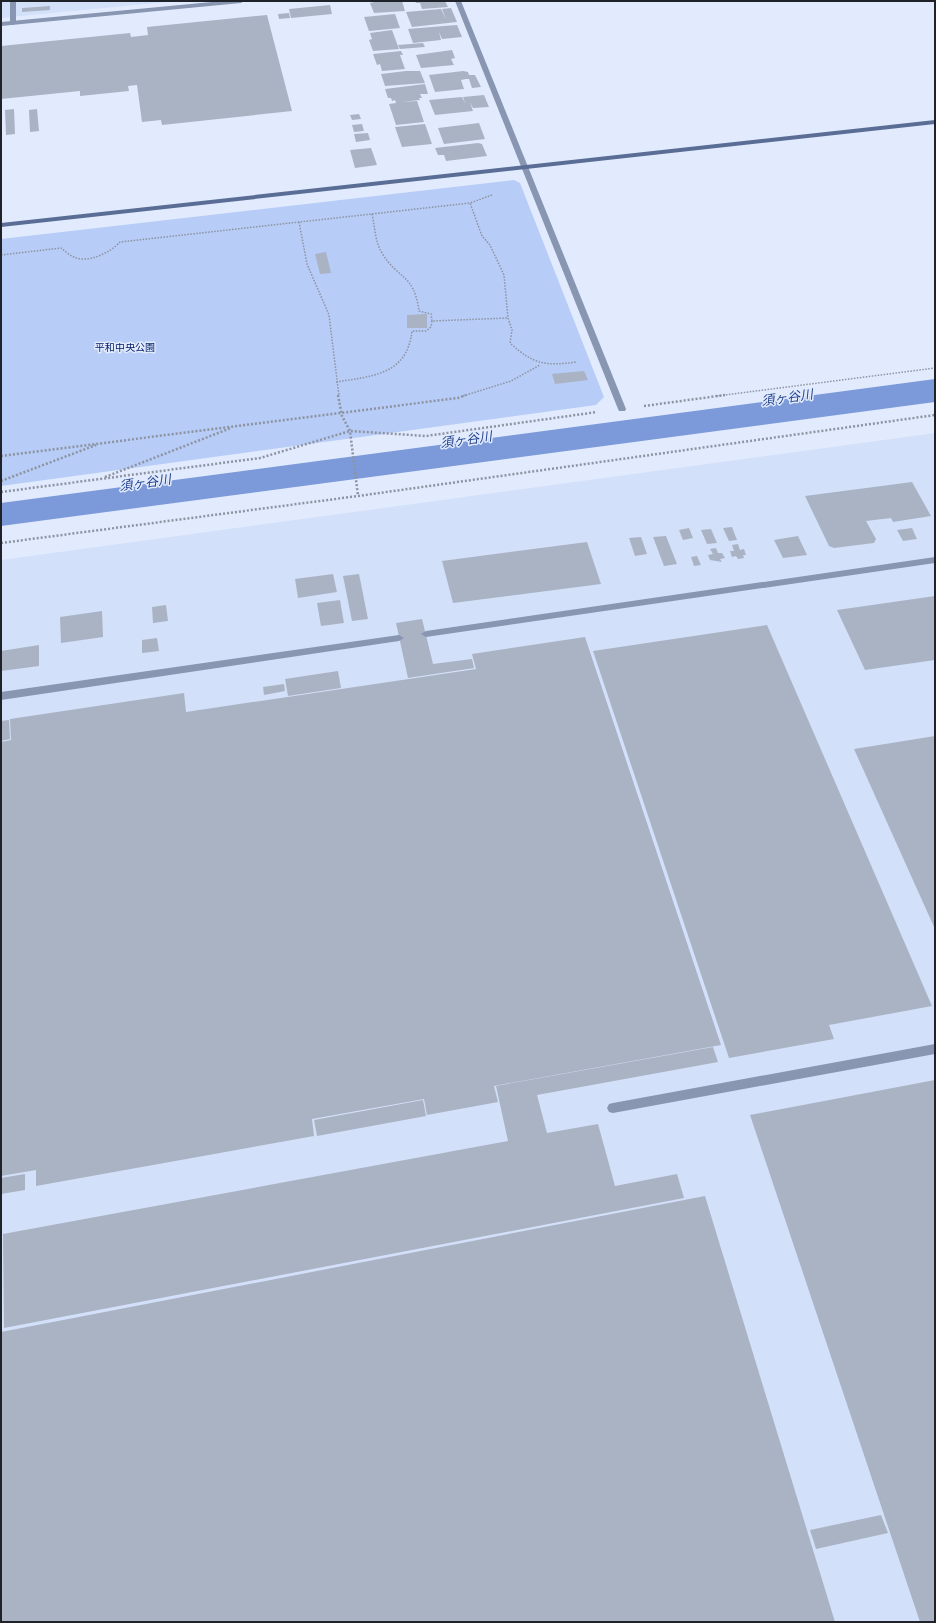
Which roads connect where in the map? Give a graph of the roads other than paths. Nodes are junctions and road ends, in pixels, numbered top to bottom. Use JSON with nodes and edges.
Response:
{"nodes":[{"id":1,"x":12,"y":1,"type":"edge"},
{"id":2,"x":241,"y":1,"type":"edge"},
{"id":3,"x":458,"y":1,"type":"edge"},
{"id":4,"x":13,"y":23,"type":"junction"},
{"id":5,"x":1,"y":24,"type":"edge"},
{"id":6,"x":935,"y":122,"type":"edge"},
{"id":7,"x":525,"y":167,"type":"junction"},
{"id":8,"x":1,"y":225,"type":"edge"},
{"id":9,"x":622,"y":409,"type":"road end"},
{"id":10,"x":935,"y":560,"type":"edge"},
{"id":11,"x":426,"y":634,"type":"dead end"},
{"id":12,"x":399,"y":638,"type":"dead end"},
{"id":13,"x":1,"y":696,"type":"edge"},
{"id":14,"x":935,"y":1049,"type":"edge"},
{"id":15,"x":613,"y":1108,"type":"dead end"}],
"edges":[{"from":1,"to":4,"type":"street"},
{"from":2,"to":4,"type":"street"},
{"from":3,"to":7,"type":"street"},
{"from":4,"to":5,"type":"street"},
{"from":6,"to":7,"type":"street"},
{"from":7,"to":8,"type":"street"},
{"from":7,"to":9,"type":"street"},
{"from":10,"to":11,"type":"street"},
{"from":12,"to":13,"type":"street"},
{"from":14,"to":15,"type":"street"}]}
